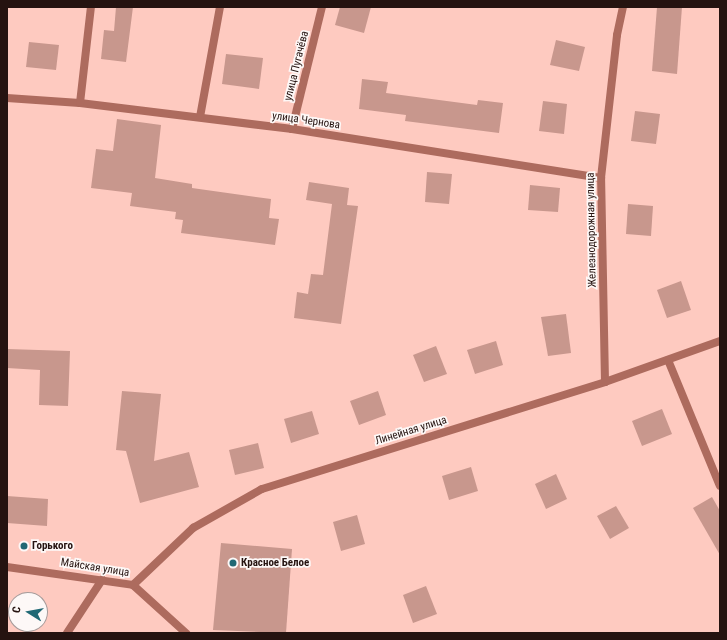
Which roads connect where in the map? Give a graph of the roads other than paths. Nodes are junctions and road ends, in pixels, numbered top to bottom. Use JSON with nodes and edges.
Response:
{"nodes":[{"id":1,"x":91,"y":7,"type":"edge"},
{"id":2,"x":220,"y":7,"type":"edge"},
{"id":3,"x":322,"y":7,"type":"edge"},
{"id":4,"x":623,"y":7,"type":"edge"},
{"id":5,"x":7,"y":98,"type":"edge"},
{"id":6,"x":80,"y":103,"type":"junction"},
{"id":7,"x":200,"y":117,"type":"junction"},
{"id":8,"x":292,"y":129,"type":"junction"},
{"id":9,"x":601,"y":178,"type":"junction"},
{"id":10,"x":720,"y":341,"type":"edge"},
{"id":11,"x":668,"y":360,"type":"junction"},
{"id":12,"x":605,"y":382,"type":"junction"},
{"id":13,"x":720,"y":486,"type":"edge"},
{"id":14,"x":7,"y":567,"type":"edge"},
{"id":15,"x":102,"y":580,"type":"junction"},
{"id":16,"x":133,"y":585,"type":"junction"},
{"id":17,"x":67,"y":633,"type":"edge"},
{"id":18,"x":186,"y":633,"type":"edge"}],
"edges":[{"from":1,"to":6,"type":"street"},
{"from":2,"to":7,"type":"street"},
{"from":3,"to":8,"type":"street","name":"улица Пугачёва"},
{"from":4,"to":9,"type":"street","name":"Железнодорожная улица"},
{"from":5,"to":6,"type":"street","name":"улица Чернова"},
{"from":6,"to":7,"type":"street","name":"улица Чернова"},
{"from":7,"to":8,"type":"street","name":"улица Чернова"},
{"from":8,"to":9,"type":"street","name":"улица Чернова"},
{"from":9,"to":12,"type":"street","name":"Железнодорожная улица"},
{"from":10,"to":11,"type":"street","name":"Линейная улица"},
{"from":11,"to":12,"type":"street","name":"Линейная улица"},
{"from":11,"to":13,"type":"street"},
{"from":12,"to":16,"type":"street","name":"Линейная улица"},
{"from":14,"to":15,"type":"street","name":"Майская улица"},
{"from":15,"to":16,"type":"street","name":"Майская улица"},
{"from":15,"to":17,"type":"street"},
{"from":16,"to":18,"type":"street","name":"Майская улица"}]}
